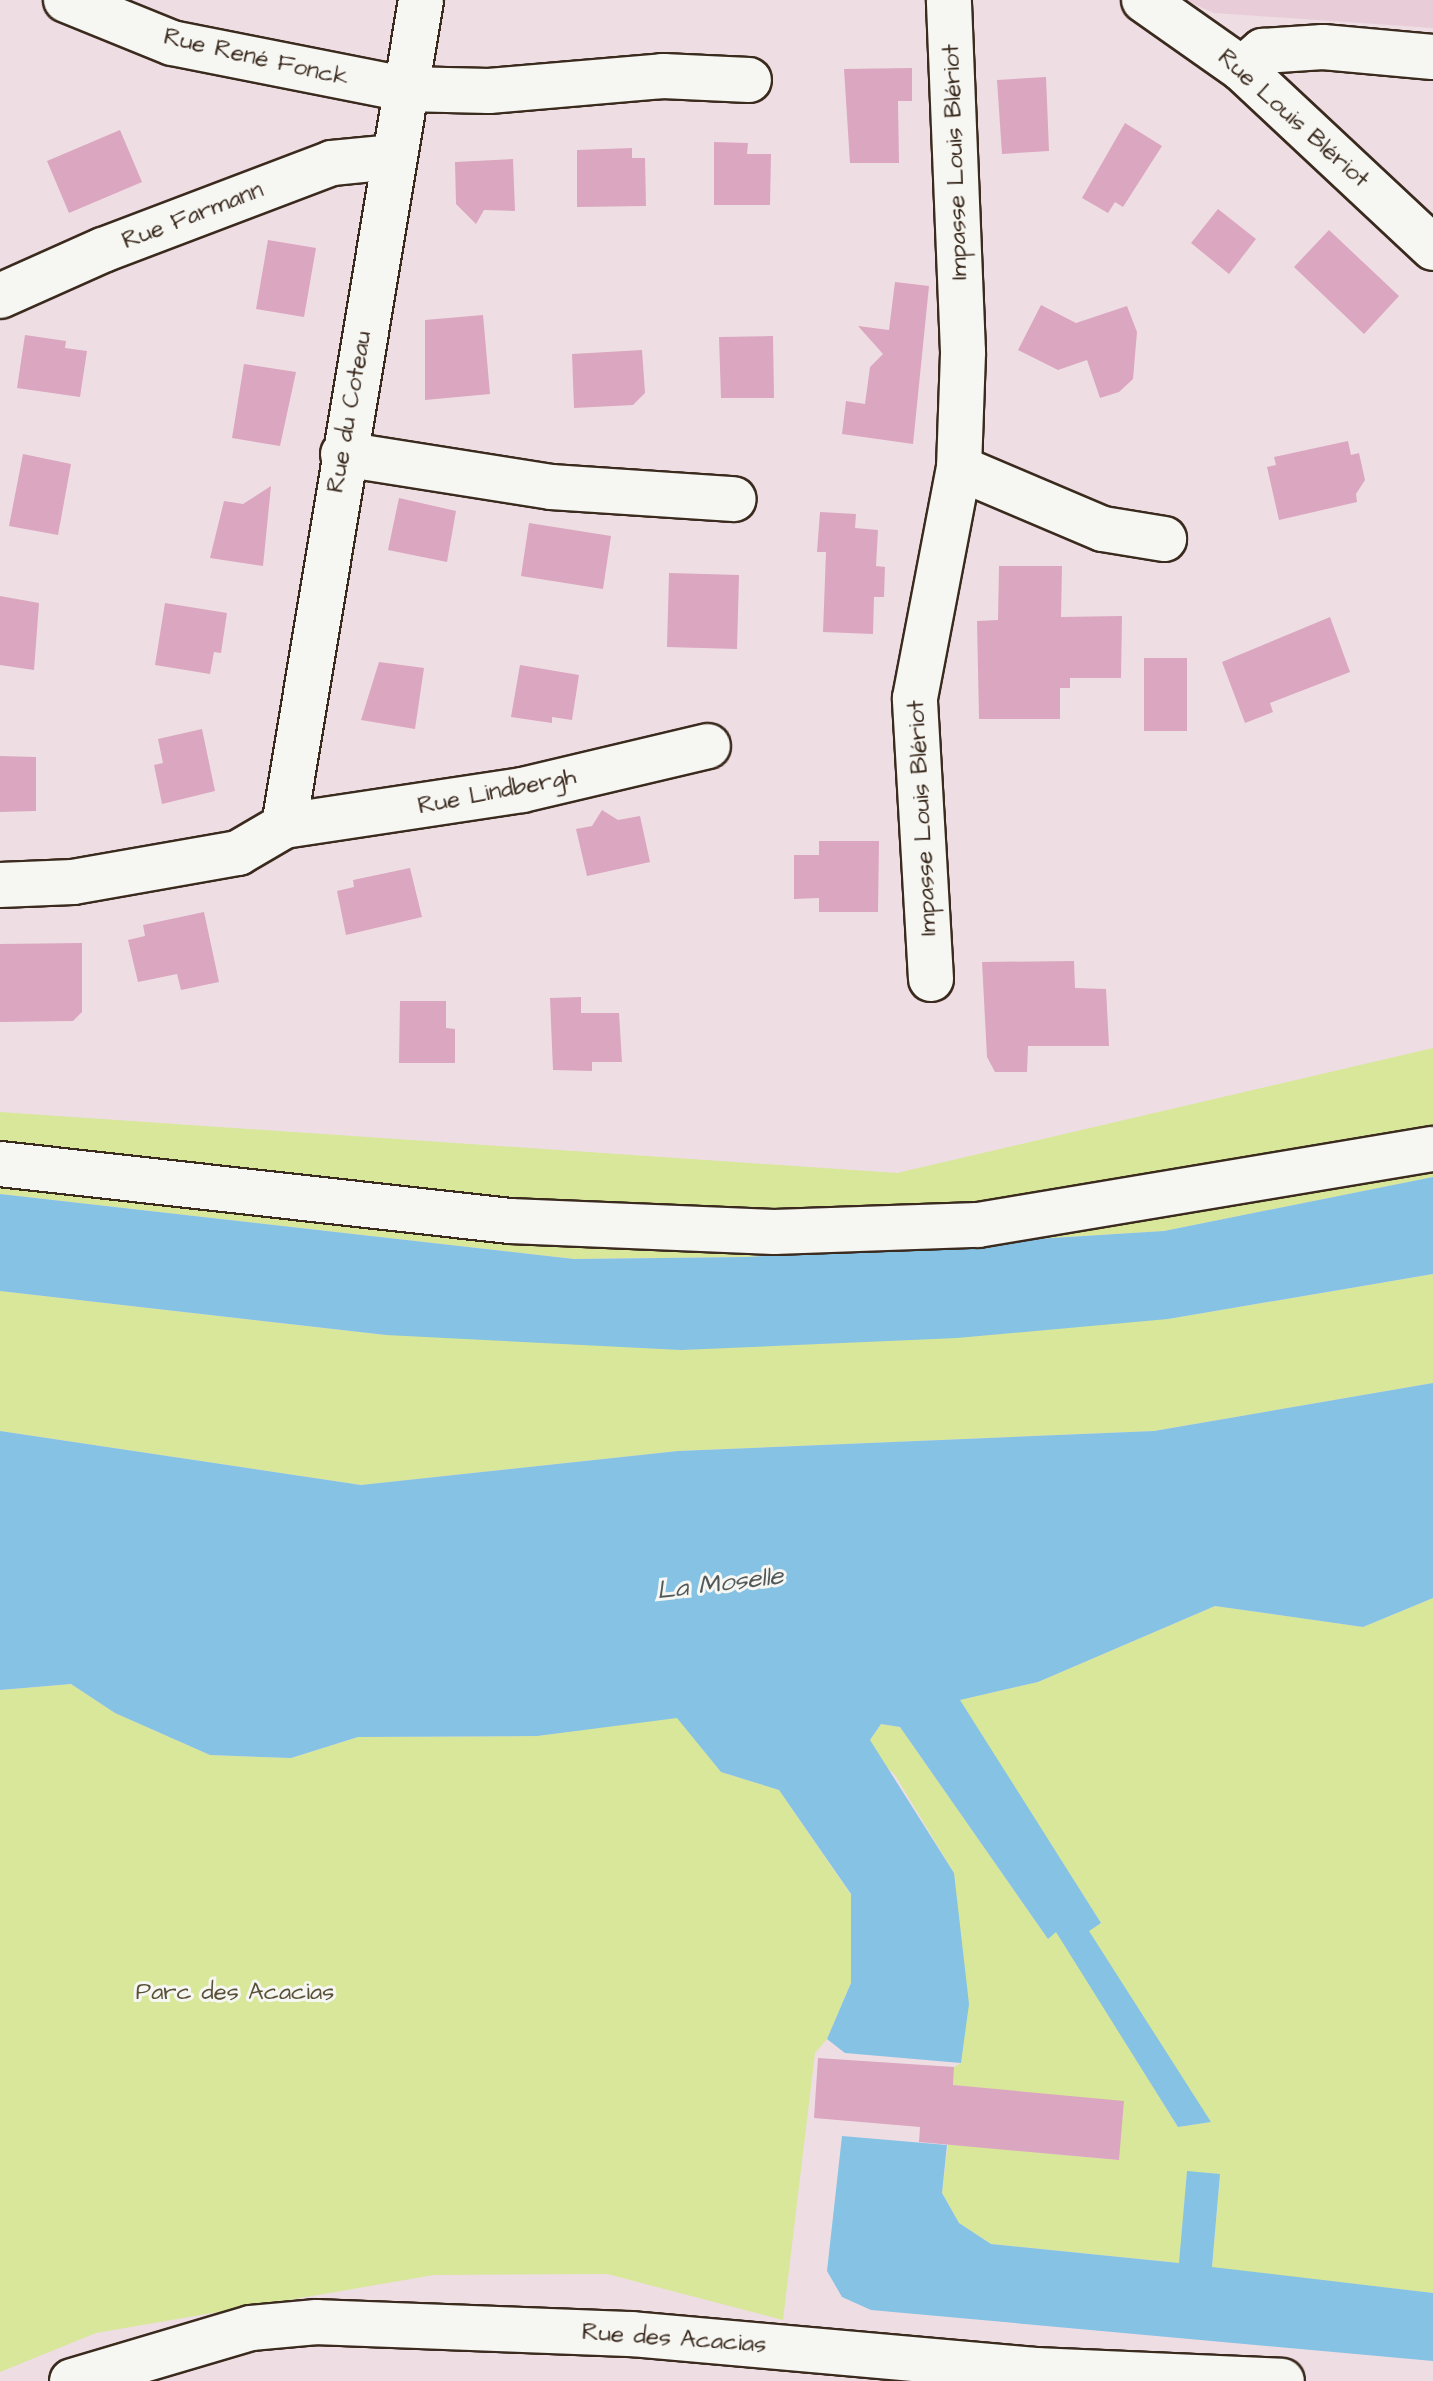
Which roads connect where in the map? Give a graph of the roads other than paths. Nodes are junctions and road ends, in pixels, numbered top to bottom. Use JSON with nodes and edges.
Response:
{"nodes":[{"id":1,"x":66,"y":0,"type":"edge"},
{"id":2,"x":421,"y":0,"type":"edge"},
{"id":3,"x":949,"y":0,"type":"edge"},
{"id":4,"x":1144,"y":0,"type":"edge"},
{"id":5,"x":1433,"y":57,"type":"edge"},
{"id":6,"x":1242,"y":69,"type":"junction"},
{"id":7,"x":749,"y":80,"type":"dead end"},
{"id":8,"x":405,"y":89,"type":"junction"},
{"id":9,"x":392,"y":157,"type":"junction"},
{"id":10,"x":1433,"y":248,"type":"edge"},
{"id":11,"x":0,"y":296,"type":"edge"},
{"id":12,"x":343,"y":454,"type":"junction"},
{"id":13,"x":959,"y":468,"type":"junction"},
{"id":14,"x":734,"y":499,"type":"dead end"},
{"id":15,"x":1164,"y":539,"type":"dead end"},
{"id":16,"x":708,"y":746,"type":"dead end"},
{"id":17,"x":284,"y":826,"type":"junction"},
{"id":18,"x":0,"y":885,"type":"edge"},
{"id":19,"x":931,"y":979,"type":"dead end"},
{"id":20,"x":1433,"y":1149,"type":"edge"},
{"id":21,"x":0,"y":1164,"type":"edge"},
{"id":22,"x":172,"y":2367,"type":"edge"},
{"id":23,"x":72,"y":2381,"type":"edge"},
{"id":24,"x":1282,"y":2381,"type":"edge"}],
"edges":[{"from":1,"to":8,"type":"street","name":"Rue René Fonck"},
{"from":2,"to":8,"type":"street","name":"Rue du Coteau"},
{"from":3,"to":13,"type":"street","name":"Impasse Louis Blériot"},
{"from":4,"to":6,"type":"street","name":"Rue Louis Blériot"},
{"from":5,"to":6,"type":"street"},
{"from":6,"to":10,"type":"street","name":"Rue Louis Blériot"},
{"from":7,"to":8,"type":"street","name":"Rue René Fonck"},
{"from":8,"to":9,"type":"street","name":"Rue du Coteau"},
{"from":9,"to":11,"type":"street","name":"Rue Farmann"},
{"from":9,"to":12,"type":"street","name":"Rue du Coteau"},
{"from":12,"to":14,"type":"street"},
{"from":12,"to":17,"type":"street","name":"Rue du Coteau"},
{"from":13,"to":15,"type":"street"},
{"from":13,"to":19,"type":"street","name":"Impasse Louis Blériot"},
{"from":16,"to":17,"type":"street","name":"Rue Lindbergh"},
{"from":17,"to":18,"type":"street"},
{"from":20,"to":21,"type":"street"},
{"from":22,"to":23,"type":"street","name":"Rue des Acacias"},
{"from":22,"to":24,"type":"street","name":"Rue des Acacias"}]}
